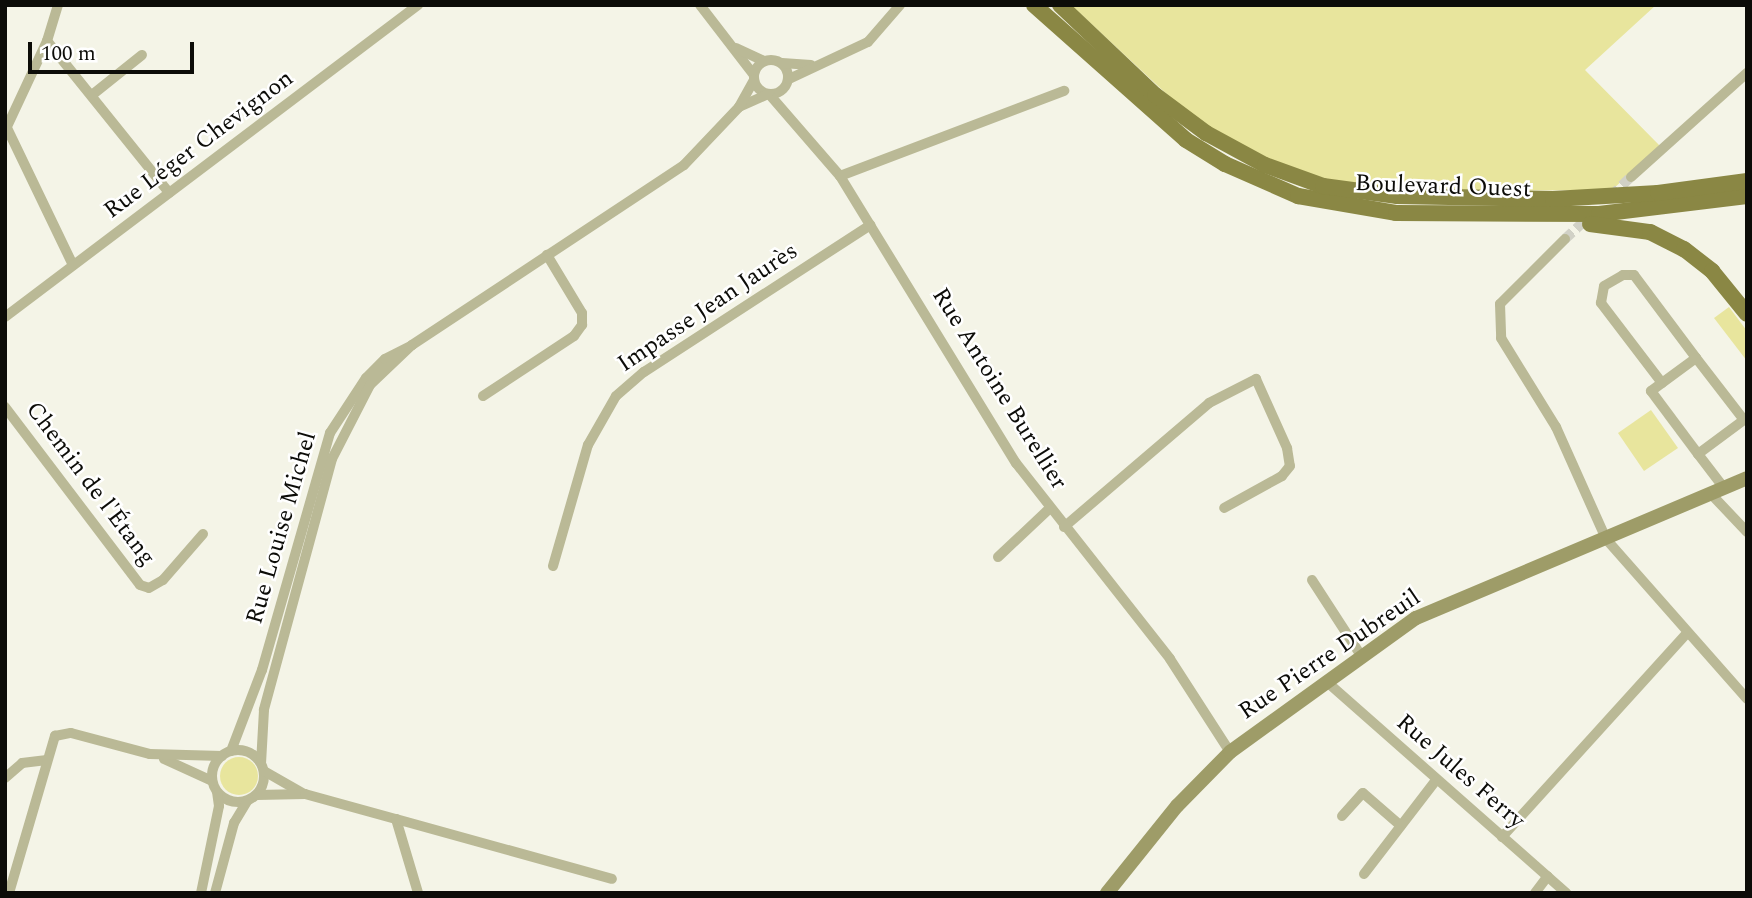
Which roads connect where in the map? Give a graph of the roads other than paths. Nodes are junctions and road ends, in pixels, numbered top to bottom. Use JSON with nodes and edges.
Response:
{"nodes":[{"id":1,"x":58,"y":5,"type":"edge"},
{"id":2,"x":418,"y":5,"type":"edge"},
{"id":3,"x":700,"y":5,"type":"edge"},
{"id":4,"x":900,"y":5,"type":"edge"},
{"id":5,"x":1034,"y":5,"type":"edge"},
{"id":6,"x":1060,"y":5,"type":"edge"},
{"id":7,"x":47,"y":41,"type":"junction"},
{"id":8,"x":736,"y":48,"type":"junction"},
{"id":9,"x":142,"y":55,"type":"dead end"},
{"id":10,"x":764,"y":61,"type":"junction"},
{"id":11,"x":782,"y":63,"type":"junction"},
{"id":12,"x":811,"y":65,"type":"junction"},
{"id":13,"x":1747,"y":73,"type":"edge"},
{"id":14,"x":754,"y":78,"type":"junction"},
{"id":15,"x":788,"y":82,"type":"junction"},
{"id":16,"x":1064,"y":91,"type":"dead end"},
{"id":17,"x":769,"y":94,"type":"junction"},
{"id":18,"x":92,"y":96,"type":"junction"},
{"id":19,"x":739,"y":107,"type":"junction"},
{"id":20,"x":788,"y":111,"type":"junction"},
{"id":21,"x":6,"y":129,"type":"edge"},
{"id":22,"x":841,"y":176,"type":"junction"},
{"id":23,"x":1631,"y":177,"type":"tunnel mouth"},
{"id":24,"x":1747,"y":181,"type":"edge"},
{"id":25,"x":169,"y":193,"type":"junction"},
{"id":26,"x":1747,"y":196,"type":"edge"},
{"id":27,"x":1554,"y":214,"type":"junction"},
{"id":28,"x":870,"y":225,"type":"junction"},
{"id":29,"x":1565,"y":239,"type":"tunnel mouth"},
{"id":30,"x":547,"y":255,"type":"junction"},
{"id":31,"x":73,"y":265,"type":"junction"},
{"id":32,"x":1747,"y":314,"type":"edge"},
{"id":33,"x":5,"y":317,"type":"edge"},
{"id":34,"x":412,"y":345,"type":"junction"},
{"id":35,"x":1696,"y":358,"type":"junction"},
{"id":36,"x":1662,"y":383,"type":"junction"},
{"id":37,"x":483,"y":396,"type":"dead end"},
{"id":38,"x":5,"y":407,"type":"edge"},
{"id":39,"x":1745,"y":419,"type":"edge"},
{"id":40,"x":1698,"y":454,"type":"junction"},
{"id":41,"x":1747,"y":478,"type":"edge"},
{"id":42,"x":1717,"y":491,"type":"junction"},
{"id":43,"x":1049,"y":509,"type":"junction"},
{"id":44,"x":1224,"y":509,"type":"dead end"},
{"id":45,"x":1065,"y":527,"type":"junction"},
{"id":46,"x":1747,"y":532,"type":"edge"},
{"id":47,"x":203,"y":534,"type":"dead end"},
{"id":48,"x":1606,"y":538,"type":"junction"},
{"id":49,"x":998,"y":557,"type":"dead end"},
{"id":50,"x":553,"y":566,"type":"dead end"},
{"id":51,"x":1312,"y":580,"type":"dead end"},
{"id":52,"x":1687,"y":633,"type":"junction"},
{"id":53,"x":1362,"y":657,"type":"junction"},
{"id":54,"x":1327,"y":682,"type":"junction"},
{"id":55,"x":1747,"y":699,"type":"edge"},
{"id":56,"x":1230,"y":752,"type":"junction"},
{"id":57,"x":227,"y":753,"type":"junction"},
{"id":58,"x":150,"y":754,"type":"junction"},
{"id":59,"x":45,"y":760,"type":"junction"},
{"id":60,"x":263,"y":767,"type":"junction"},
{"id":61,"x":5,"y":778,"type":"edge"},
{"id":62,"x":1436,"y":780,"type":"junction"},
{"id":63,"x":212,"y":781,"type":"junction"},
{"id":64,"x":217,"y":791,"type":"junction"},
{"id":65,"x":305,"y":794,"type":"junction"},
{"id":66,"x":257,"y":795,"type":"junction"},
{"id":67,"x":247,"y":801,"type":"junction"},
{"id":68,"x":1342,"y":816,"type":"dead end"},
{"id":69,"x":396,"y":819,"type":"junction"},
{"id":70,"x":1401,"y":826,"type":"junction"},
{"id":71,"x":1502,"y":837,"type":"junction"},
{"id":72,"x":1364,"y":874,"type":"dead end"},
{"id":73,"x":1548,"y":876,"type":"junction"},
{"id":74,"x":612,"y":879,"type":"dead end"},
{"id":75,"x":9,"y":893,"type":"edge"},
{"id":76,"x":201,"y":893,"type":"edge"},
{"id":77,"x":215,"y":893,"type":"edge"},
{"id":78,"x":418,"y":893,"type":"edge"},
{"id":79,"x":1107,"y":893,"type":"edge"},
{"id":80,"x":1535,"y":893,"type":"edge"},
{"id":81,"x":1566,"y":893,"type":"edge"}],
"edges":[{"from":1,"to":7,"type":"street"},
{"from":2,"to":25,"type":"street","name":"Rue Léger Chevignon"},
{"from":3,"to":8,"type":"street"},
{"from":4,"to":12,"type":"street"},
{"from":5,"to":27,"type":"main road","name":"Boulevard Ouest"},
{"from":6,"to":24,"type":"main road","name":"Boulevard Ouest"},
{"from":7,"to":18,"type":"street"},
{"from":7,"to":21,"type":"street"},
{"from":8,"to":10,"type":"street"},
{"from":8,"to":14,"type":"street"},
{"from":9,"to":18,"type":"street"},
{"from":10,"to":11,"type":"street"},
{"from":10,"to":14,"type":"street"},
{"from":11,"to":12,"type":"street"},
{"from":11,"to":15,"type":"street"},
{"from":12,"to":15,"type":"street"},
{"from":13,"to":23,"type":"street"},
{"from":14,"to":17,"type":"street"},
{"from":14,"to":19,"type":"street","name":"Rue Louise Michel"},
{"from":15,"to":17,"type":"street"},
{"from":15,"to":20,"type":"street"},
{"from":16,"to":22,"type":"street"},
{"from":17,"to":19,"type":"street","name":"Rue Louise Michel"},
{"from":17,"to":20,"type":"street","name":"Rue Antoine Burellier"},
{"from":18,"to":25,"type":"street"},
{"from":19,"to":30,"type":"street","name":"Rue Louise Michel"},
{"from":20,"to":22,"type":"street","name":"Rue Antoine Burellier"},
{"from":21,"to":31,"type":"street"},
{"from":22,"to":28,"type":"street","name":"Rue Antoine Burellier"},
{"from":25,"to":31,"type":"street","name":"Rue Léger Chevignon"},
{"from":26,"to":27,"type":"main road","name":"Boulevard Ouest"},
{"from":27,"to":32,"type":"main road"},
{"from":28,"to":43,"type":"street","name":"Rue Antoine Burellier"},
{"from":28,"to":50,"type":"street","name":"Impasse Jean Jaurès"},
{"from":29,"to":48,"type":"street"},
{"from":30,"to":34,"type":"street","name":"Rue Louise Michel"},
{"from":30,"to":37,"type":"street"},
{"from":31,"to":33,"type":"street","name":"Rue Léger Chevignon"},
{"from":34,"to":57,"type":"street","name":"Rue Louise Michel"},
{"from":34,"to":60,"type":"street","name":"Rue Louise Michel"},
{"from":35,"to":36,"type":"street"},
{"from":35,"to":36,"type":"street"},
{"from":35,"to":39,"type":"street"},
{"from":36,"to":40,"type":"street"},
{"from":38,"to":47,"type":"street","name":"Chemin de l'Étang"},
{"from":39,"to":40,"type":"street"},
{"from":40,"to":42,"type":"street"},
{"from":41,"to":42,"type":"street","name":"Rue Pierre Dubreuil"},
{"from":42,"to":46,"type":"street"},
{"from":42,"to":48,"type":"street","name":"Rue Pierre Dubreuil"},
{"from":43,"to":45,"type":"street","name":"Rue Antoine Burellier"},
{"from":43,"to":49,"type":"street"},
{"from":44,"to":45,"type":"street"},
{"from":45,"to":56,"type":"street","name":"Rue Antoine Burellier"},
{"from":48,"to":52,"type":"street"},
{"from":48,"to":53,"type":"street","name":"Rue Pierre Dubreuil"},
{"from":51,"to":53,"type":"street"},
{"from":52,"to":55,"type":"street"},
{"from":52,"to":71,"type":"street"},
{"from":53,"to":54,"type":"street","name":"Rue Pierre Dubreuil"},
{"from":54,"to":56,"type":"street","name":"Rue Pierre Dubreuil"},
{"from":54,"to":62,"type":"street","name":"Rue Jules Ferry"},
{"from":56,"to":79,"type":"street","name":"Rue Pierre Dubreuil"},
{"from":57,"to":58,"type":"street"},
{"from":57,"to":60,"type":"street"},
{"from":57,"to":63,"type":"street"},
{"from":58,"to":59,"type":"street"},
{"from":58,"to":63,"type":"street"},
{"from":59,"to":61,"type":"street"},
{"from":59,"to":75,"type":"street"},
{"from":60,"to":65,"type":"street"},
{"from":60,"to":66,"type":"street"},
{"from":62,"to":70,"type":"street"},
{"from":62,"to":71,"type":"street","name":"Rue Jules Ferry"},
{"from":63,"to":64,"type":"street"},
{"from":64,"to":67,"type":"street"},
{"from":64,"to":76,"type":"street"},
{"from":65,"to":66,"type":"street"},
{"from":65,"to":69,"type":"street"},
{"from":66,"to":67,"type":"street"},
{"from":67,"to":77,"type":"street"},
{"from":68,"to":70,"type":"street"},
{"from":69,"to":74,"type":"street"},
{"from":69,"to":78,"type":"street"},
{"from":70,"to":72,"type":"street"},
{"from":71,"to":73,"type":"street","name":"Rue Jules Ferry"},
{"from":73,"to":80,"type":"street"},
{"from":73,"to":81,"type":"street","name":"Rue Jules Ferry"}]}
